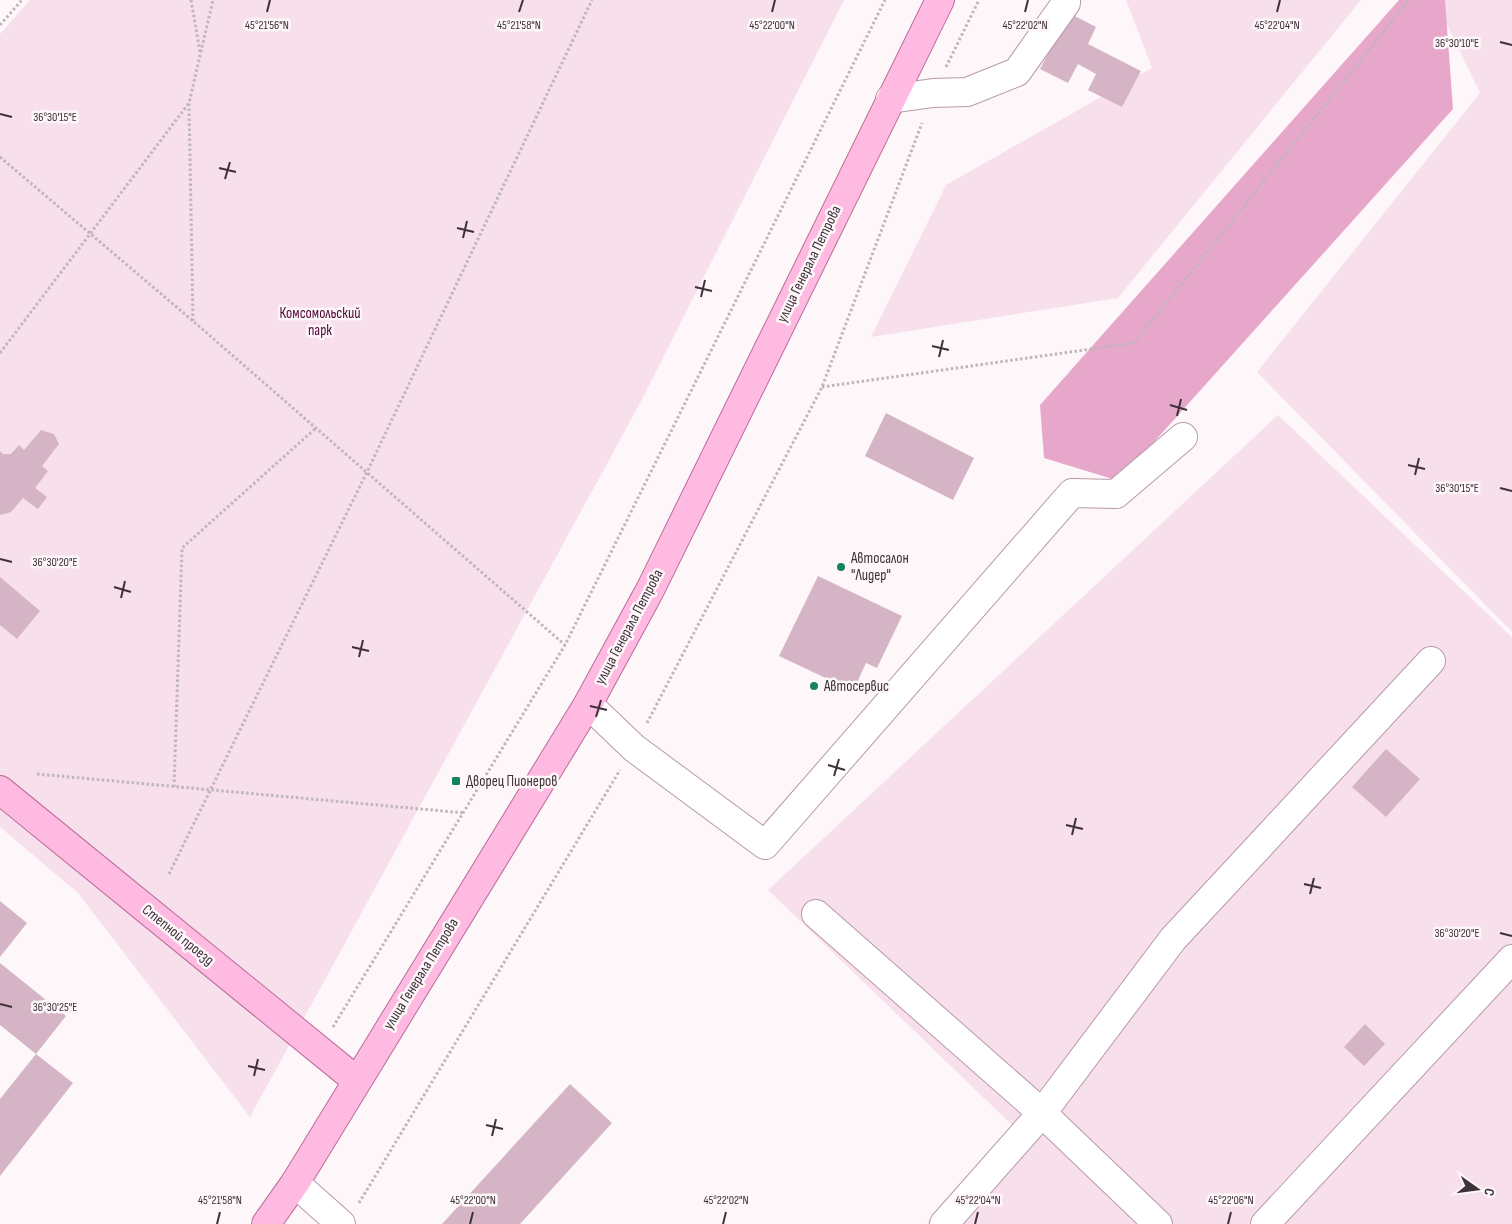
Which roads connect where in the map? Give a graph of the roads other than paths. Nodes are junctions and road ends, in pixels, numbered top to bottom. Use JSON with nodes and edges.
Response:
{"nodes":[{"id":1,"x":940,"y":0,"type":"edge"},
{"id":2,"x":1066,"y":0,"type":"edge"},
{"id":3,"x":890,"y":100,"type":"junction"},
{"id":4,"x":1183,"y":437,"type":"dead end"},
{"id":5,"x":1431,"y":661,"type":"dead end"},
{"id":6,"x":588,"y":704,"type":"junction"},
{"id":7,"x":0,"y":790,"type":"edge"},
{"id":8,"x":816,"y":914,"type":"dead end"},
{"id":9,"x":1512,"y":959,"type":"edge"},
{"id":10,"x":356,"y":1080,"type":"junction"},
{"id":11,"x":1042,"y":1113,"type":"junction"},
{"id":12,"x":295,"y":1183,"type":"junction"},
{"id":13,"x":349,"y":1216,"type":"edge"},
{"id":14,"x":266,"y":1224,"type":"edge"},
{"id":15,"x":944,"y":1224,"type":"edge"},
{"id":16,"x":1158,"y":1224,"type":"edge"},
{"id":17,"x":1265,"y":1224,"type":"edge"}],
"edges":[{"from":1,"to":3,"type":"main road","name":"улица Генерала Петрова"},
{"from":2,"to":3,"type":"lane"},
{"from":3,"to":6,"type":"main road","name":"улица Генерала Петрова"},
{"from":4,"to":6,"type":"lane"},
{"from":5,"to":11,"type":"lane"},
{"from":6,"to":10,"type":"main road","name":"улица Генерала Петрова"},
{"from":7,"to":10,"type":"main road","name":"Степной проезд"},
{"from":8,"to":11,"type":"lane"},
{"from":9,"to":17,"type":"lane"},
{"from":10,"to":12,"type":"main road","name":"улица Генерала Петрова"},
{"from":11,"to":15,"type":"lane"},
{"from":11,"to":16,"type":"lane"},
{"from":12,"to":13,"type":"lane"},
{"from":12,"to":14,"type":"main road","name":"улица Генерала Петрова"}]}
